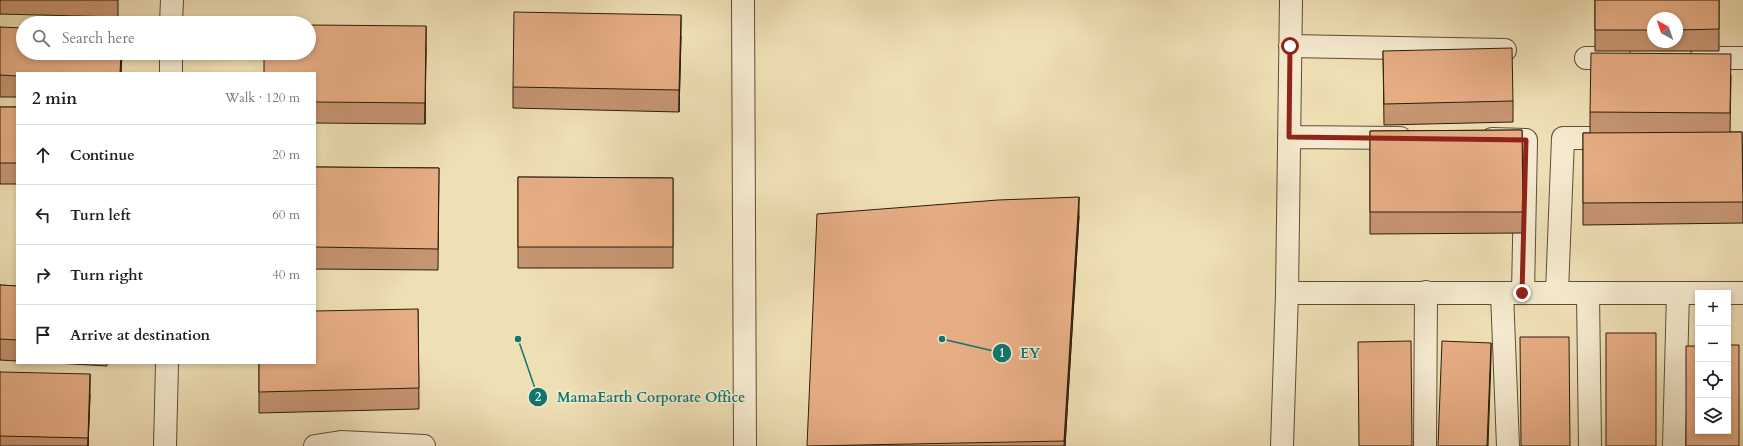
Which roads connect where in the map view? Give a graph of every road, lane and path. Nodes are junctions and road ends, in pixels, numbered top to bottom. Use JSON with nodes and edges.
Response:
{"nodes":[{"id":1,"x":172,"y":0,"type":"edge"},
{"id":2,"x":743,"y":0,"type":"edge"},
{"id":3,"x":1291,"y":0,"type":"edge"},
{"id":4,"x":171,"y":16,"type":"edge"},
{"id":5,"x":1290,"y":46,"type":"junction"},
{"id":6,"x":1511,"y":50,"type":"edge"},
{"id":7,"x":1586,"y":58,"type":"dead end"},
{"id":8,"x":1641,"y":58,"type":"edge"},
{"id":9,"x":1680,"y":58,"type":"edge"},
{"id":10,"x":1743,"y":58,"type":"edge"},
{"id":11,"x":171,"y":60,"type":"edge"},
{"id":12,"x":171,"y":72,"type":"edge"},
{"id":13,"x":1289,"y":137,"type":"junction"},
{"id":14,"x":1418,"y":138,"type":"edge"},
{"id":15,"x":1633,"y":138,"type":"edge"},
{"id":16,"x":1472,"y":139,"type":"edge"},
{"id":17,"x":1426,"y":292,"type":"junction"},
{"id":18,"x":1556,"y":292,"type":"junction"},
{"id":19,"x":1287,"y":293,"type":"junction"},
{"id":20,"x":1512,"y":293,"type":"junction"},
{"id":21,"x":1588,"y":293,"type":"junction"},
{"id":22,"x":1678,"y":293,"type":"junction"},
{"id":23,"x":1743,"y":293,"type":"edge"},
{"id":24,"x":167,"y":364,"type":"edge"},
{"id":25,"x":165,"y":446,"type":"edge"},
{"id":26,"x":315,"y":446,"type":"edge"},
{"id":27,"x":424,"y":446,"type":"edge"},
{"id":28,"x":745,"y":446,"type":"edge"},
{"id":29,"x":1282,"y":446,"type":"edge"},
{"id":30,"x":1425,"y":446,"type":"edge"},
{"id":31,"x":1508,"y":446,"type":"edge"},
{"id":32,"x":1590,"y":446,"type":"edge"},
{"id":33,"x":1674,"y":446,"type":"edge"}],
"edges":[{"from":1,"to":4,"type":"street"},
{"from":2,"to":28,"type":"street"},
{"from":3,"to":5,"type":"street"},
{"from":5,"to":6,"type":"street"},
{"from":5,"to":13,"type":"street"},
{"from":7,"to":8,"type":"street"},
{"from":9,"to":10,"type":"street"},
{"from":11,"to":12,"type":"street"},
{"from":13,"to":14,"type":"street"},
{"from":13,"to":19,"type":"street"},
{"from":15,"to":18,"type":"street"},
{"from":16,"to":20,"type":"street"},
{"from":17,"to":19,"type":"street"},
{"from":17,"to":20,"type":"street"},
{"from":17,"to":30,"type":"street"},
{"from":18,"to":20,"type":"street"},
{"from":18,"to":21,"type":"street"},
{"from":19,"to":29,"type":"street"},
{"from":20,"to":31,"type":"street"},
{"from":21,"to":22,"type":"street"},
{"from":21,"to":32,"type":"street"},
{"from":22,"to":23,"type":"street"},
{"from":22,"to":33,"type":"street"},
{"from":24,"to":25,"type":"street"},
{"from":26,"to":27,"type":"street"}]}
